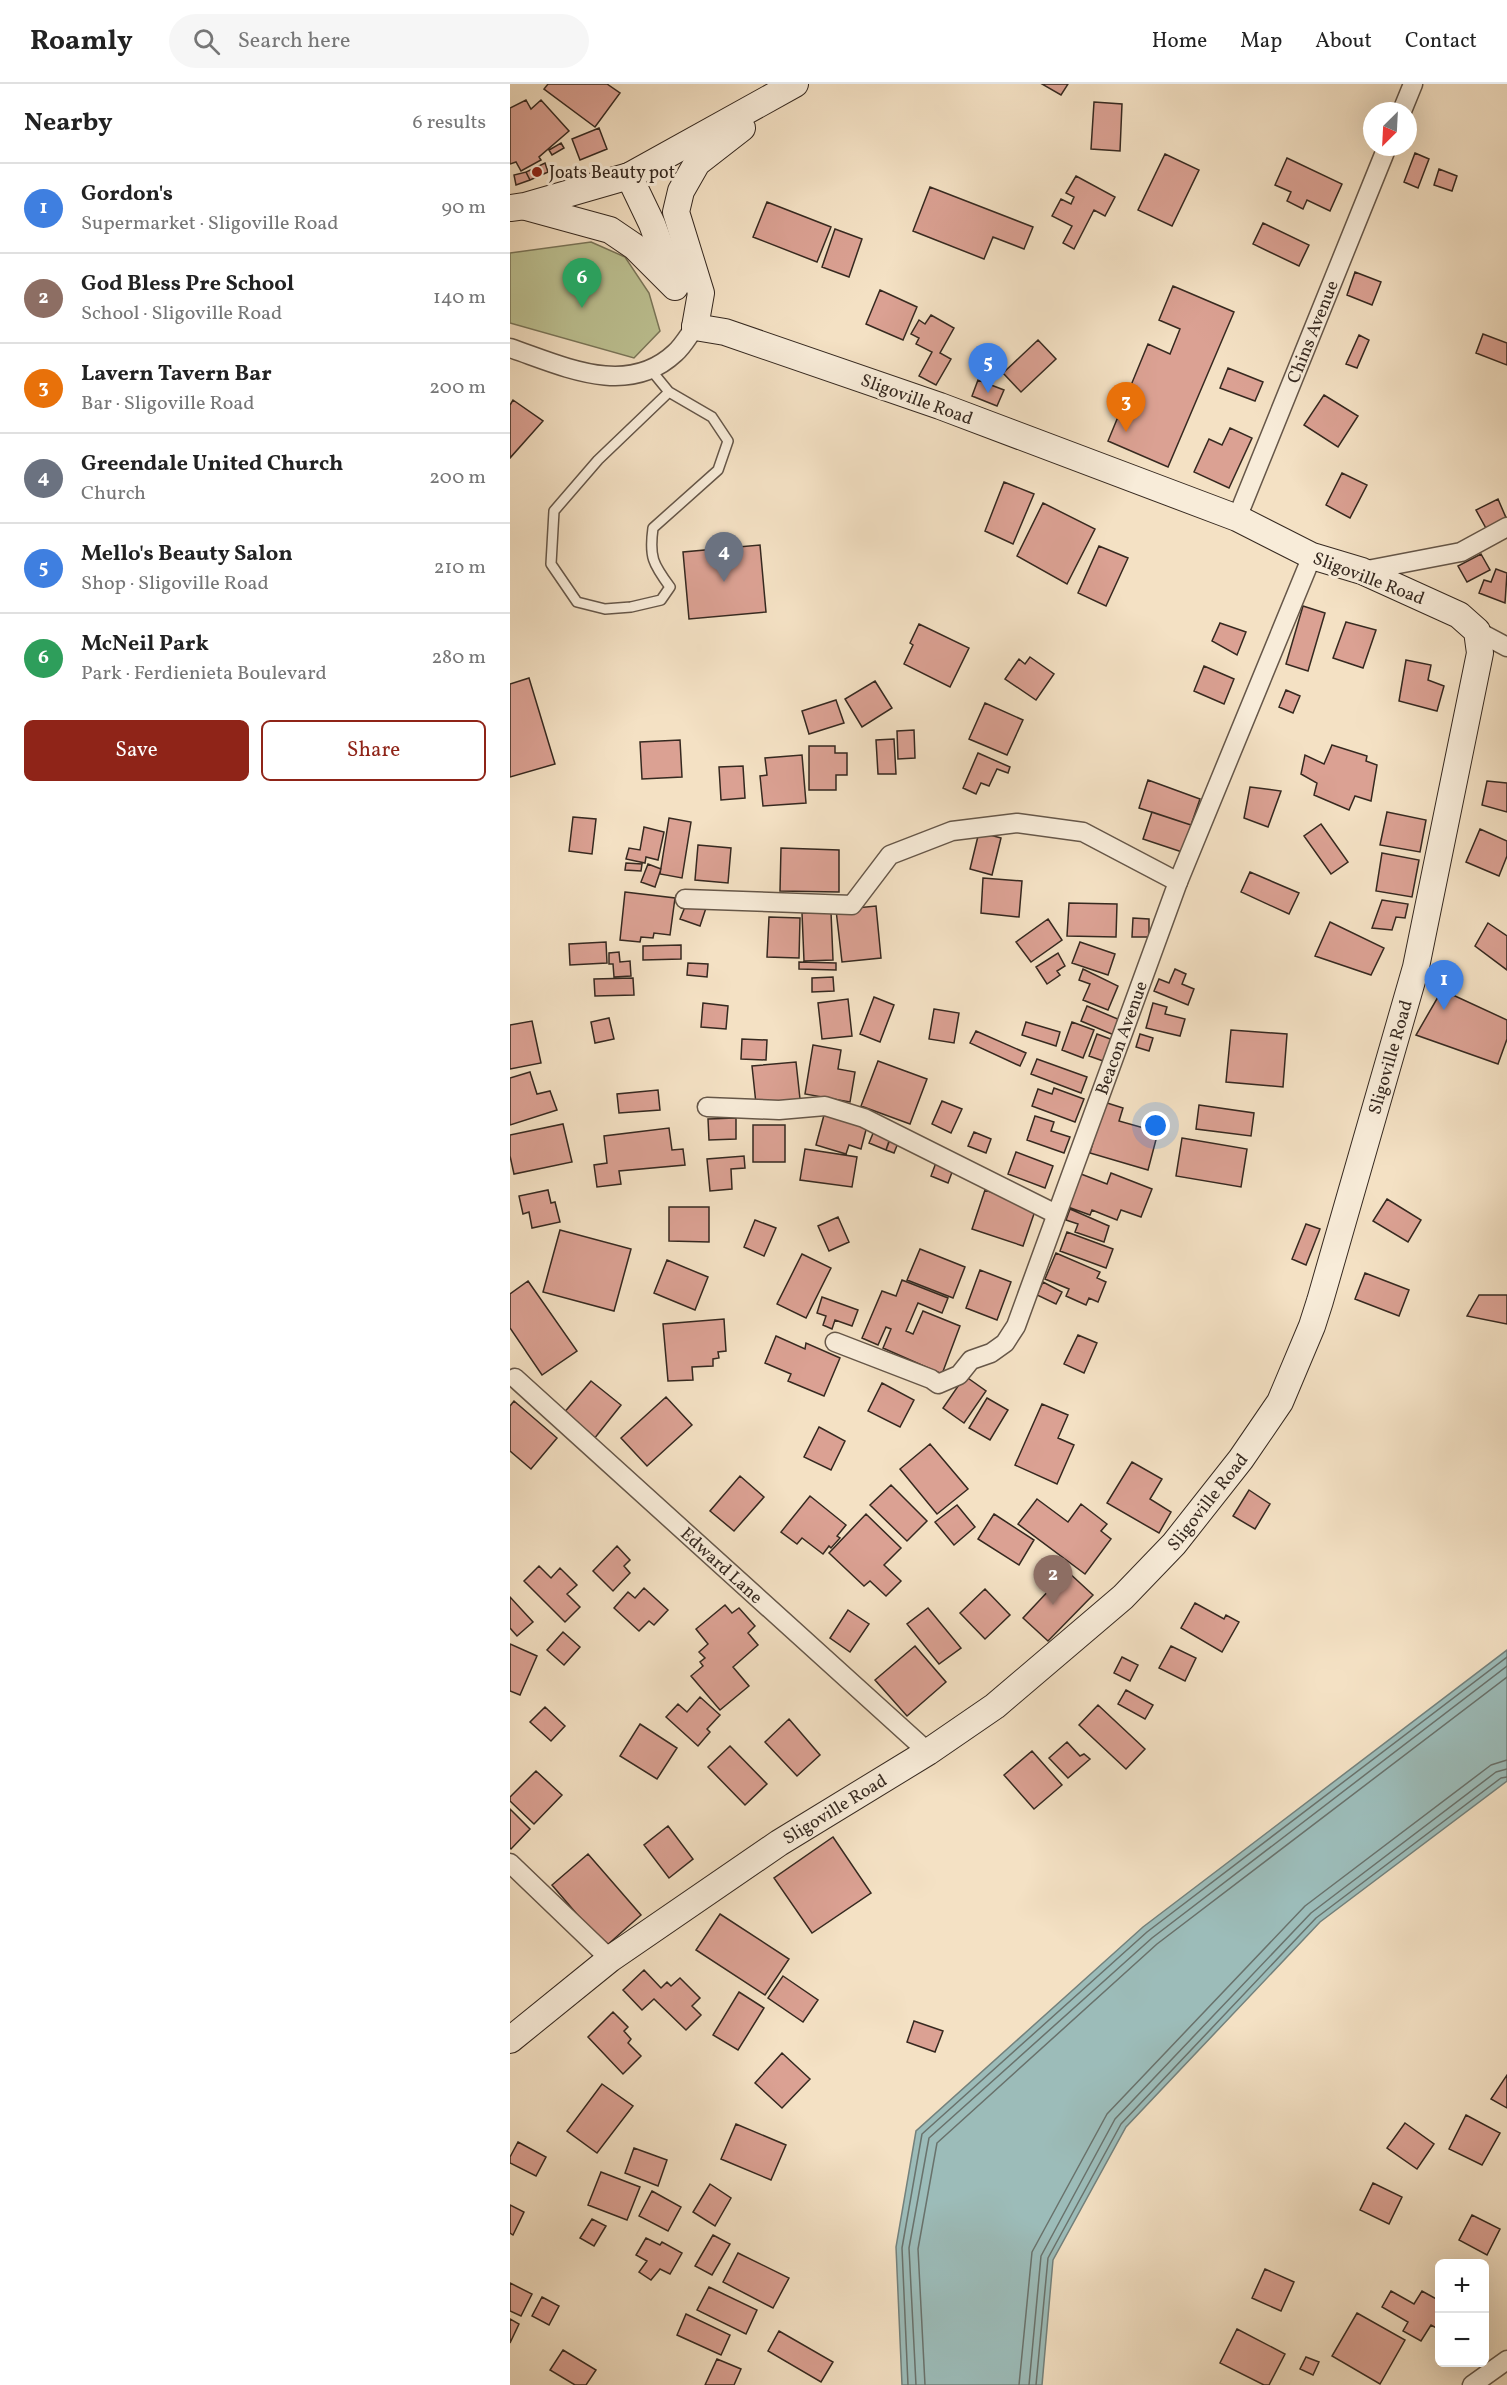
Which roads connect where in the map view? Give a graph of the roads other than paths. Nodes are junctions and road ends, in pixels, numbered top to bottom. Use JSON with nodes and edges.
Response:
{"nodes":[{"id":1,"x":796,"y":84,"type":"edge"},
{"id":2,"x":1413,"y":84,"type":"edge"},
{"id":3,"x":1406,"y":102,"type":"edge"},
{"id":4,"x":1383,"y":156,"type":"edge"},
{"id":5,"x":629,"y":176,"type":"junction"},
{"id":6,"x":518,"y":207,"type":"edge"},
{"id":7,"x":675,"y":287,"type":"junction"},
{"id":8,"x":695,"y":327,"type":"junction"},
{"id":9,"x":510,"y":348,"type":"edge"},
{"id":10,"x":651,"y":370,"type":"junction"},
{"id":11,"x":669,"y":392,"type":"junction"},
{"id":12,"x":1237,"y":518,"type":"junction"},
{"id":13,"x":1507,"y":527,"type":"edge"},
{"id":14,"x":1312,"y":556,"type":"junction"},
{"id":15,"x":1362,"y":571,"type":"junction"},
{"id":16,"x":1477,"y":631,"type":"junction"},
{"id":17,"x":1507,"y":647,"type":"edge"},
{"id":18,"x":1178,"y":882,"type":"junction"},
{"id":19,"x":685,"y":899,"type":"dead end"},
{"id":20,"x":707,"y":1107,"type":"dead end"},
{"id":21,"x":1056,"y":1214,"type":"junction"},
{"id":22,"x":835,"y":1342,"type":"dead end"},
{"id":23,"x":515,"y":1378,"type":"dead end"},
{"id":24,"x":928,"y":1752,"type":"junction"},
{"id":25,"x":510,"y":1863,"type":"edge"},
{"id":26,"x":610,"y":1959,"type":"junction"},
{"id":27,"x":510,"y":2040,"type":"edge"},
{"id":28,"x":1507,"y":2361,"type":"edge"},
{"id":29,"x":1472,"y":2385,"type":"edge"}],
"edges":[{"from":1,"to":5,"type":"street"},
{"from":1,"to":8,"type":"street"},
{"from":2,"to":3,"type":"street"},
{"from":4,"to":12,"type":"street","name":"Chins Avenue"},
{"from":5,"to":6,"type":"street"},
{"from":5,"to":7,"type":"street"},
{"from":6,"to":7,"type":"street"},
{"from":7,"to":8,"type":"street"},
{"from":8,"to":10,"type":"street"},
{"from":8,"to":12,"type":"street","name":"Sligoville Road"},
{"from":9,"to":10,"type":"street"},
{"from":10,"to":11,"type":"lane"},
{"from":11,"to":11,"type":"lane"},
{"from":12,"to":14,"type":"street","name":"Sligoville Road"},
{"from":13,"to":15,"type":"street"},
{"from":14,"to":15,"type":"street","name":"Sligoville Road"},
{"from":14,"to":18,"type":"street","name":"Beacon Avenue"},
{"from":15,"to":16,"type":"street","name":"Sligoville Road"},
{"from":16,"to":17,"type":"street"},
{"from":16,"to":24,"type":"street","name":"Sligoville Road"},
{"from":18,"to":19,"type":"street"},
{"from":18,"to":21,"type":"street","name":"Beacon Avenue"},
{"from":20,"to":21,"type":"street"},
{"from":21,"to":22,"type":"street","name":"Beacon Avenue"},
{"from":23,"to":24,"type":"street","name":"Edward Lane"},
{"from":24,"to":26,"type":"street","name":"Sligoville Road"},
{"from":25,"to":26,"type":"street"},
{"from":26,"to":27,"type":"street","name":"Sligoville Road"},
{"from":28,"to":29,"type":"street"}]}
